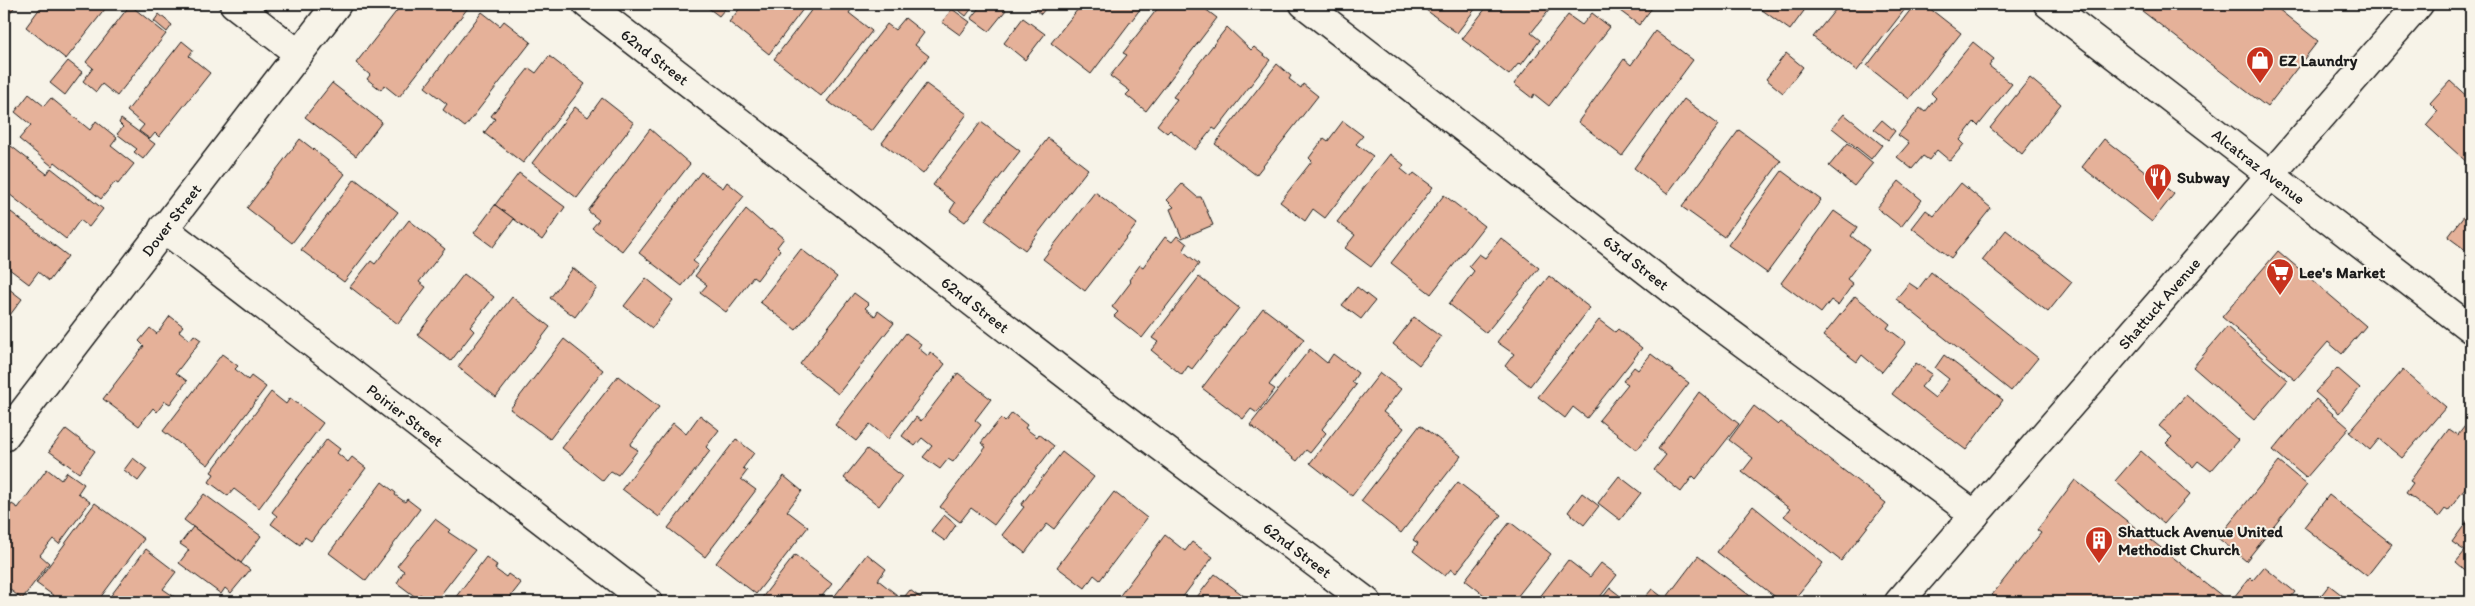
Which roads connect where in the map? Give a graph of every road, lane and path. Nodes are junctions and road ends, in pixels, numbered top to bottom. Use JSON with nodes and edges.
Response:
{"nodes":[{"id":1,"x":234,"y":4,"type":"edge"},
{"id":2,"x":337,"y":4,"type":"edge"},
{"id":3,"x":587,"y":4,"type":"edge"},
{"id":4,"x":1304,"y":4,"type":"edge"},
{"id":5,"x":2048,"y":4,"type":"edge"},
{"id":6,"x":2419,"y":4,"type":"edge"},
{"id":7,"x":298,"y":54,"type":"junction"},
{"id":8,"x":2271,"y":175,"type":"junction"},
{"id":9,"x":163,"y":228,"type":"junction"},
{"id":10,"x":2471,"y":329,"type":"edge"},
{"id":11,"x":4,"y":437,"type":"edge"},
{"id":12,"x":1975,"y":515,"type":"junction"},
{"id":13,"x":1908,"y":599,"type":"edge"},
{"id":14,"x":648,"y":602,"type":"edge"},
{"id":15,"x":1367,"y":602,"type":"edge"}],
"edges":[{"from":1,"to":7,"type":"street"},
{"from":2,"to":7,"type":"street","name":"Dover Street"},
{"from":3,"to":15,"type":"street","name":"62nd Street"},
{"from":4,"to":12,"type":"street","name":"63rd Street"},
{"from":5,"to":8,"type":"street","name":"Alcatraz Avenue"},
{"from":6,"to":8,"type":"street","name":"Shattuck Avenue"},
{"from":7,"to":9,"type":"street","name":"Dover Street"},
{"from":8,"to":10,"type":"street","name":"Alcatraz Avenue"},
{"from":8,"to":12,"type":"street","name":"Shattuck Avenue"},
{"from":9,"to":11,"type":"street","name":"Dover Street"},
{"from":9,"to":14,"type":"street","name":"Poirier Street"},
{"from":12,"to":13,"type":"street","name":"Shattuck Avenue"}]}
